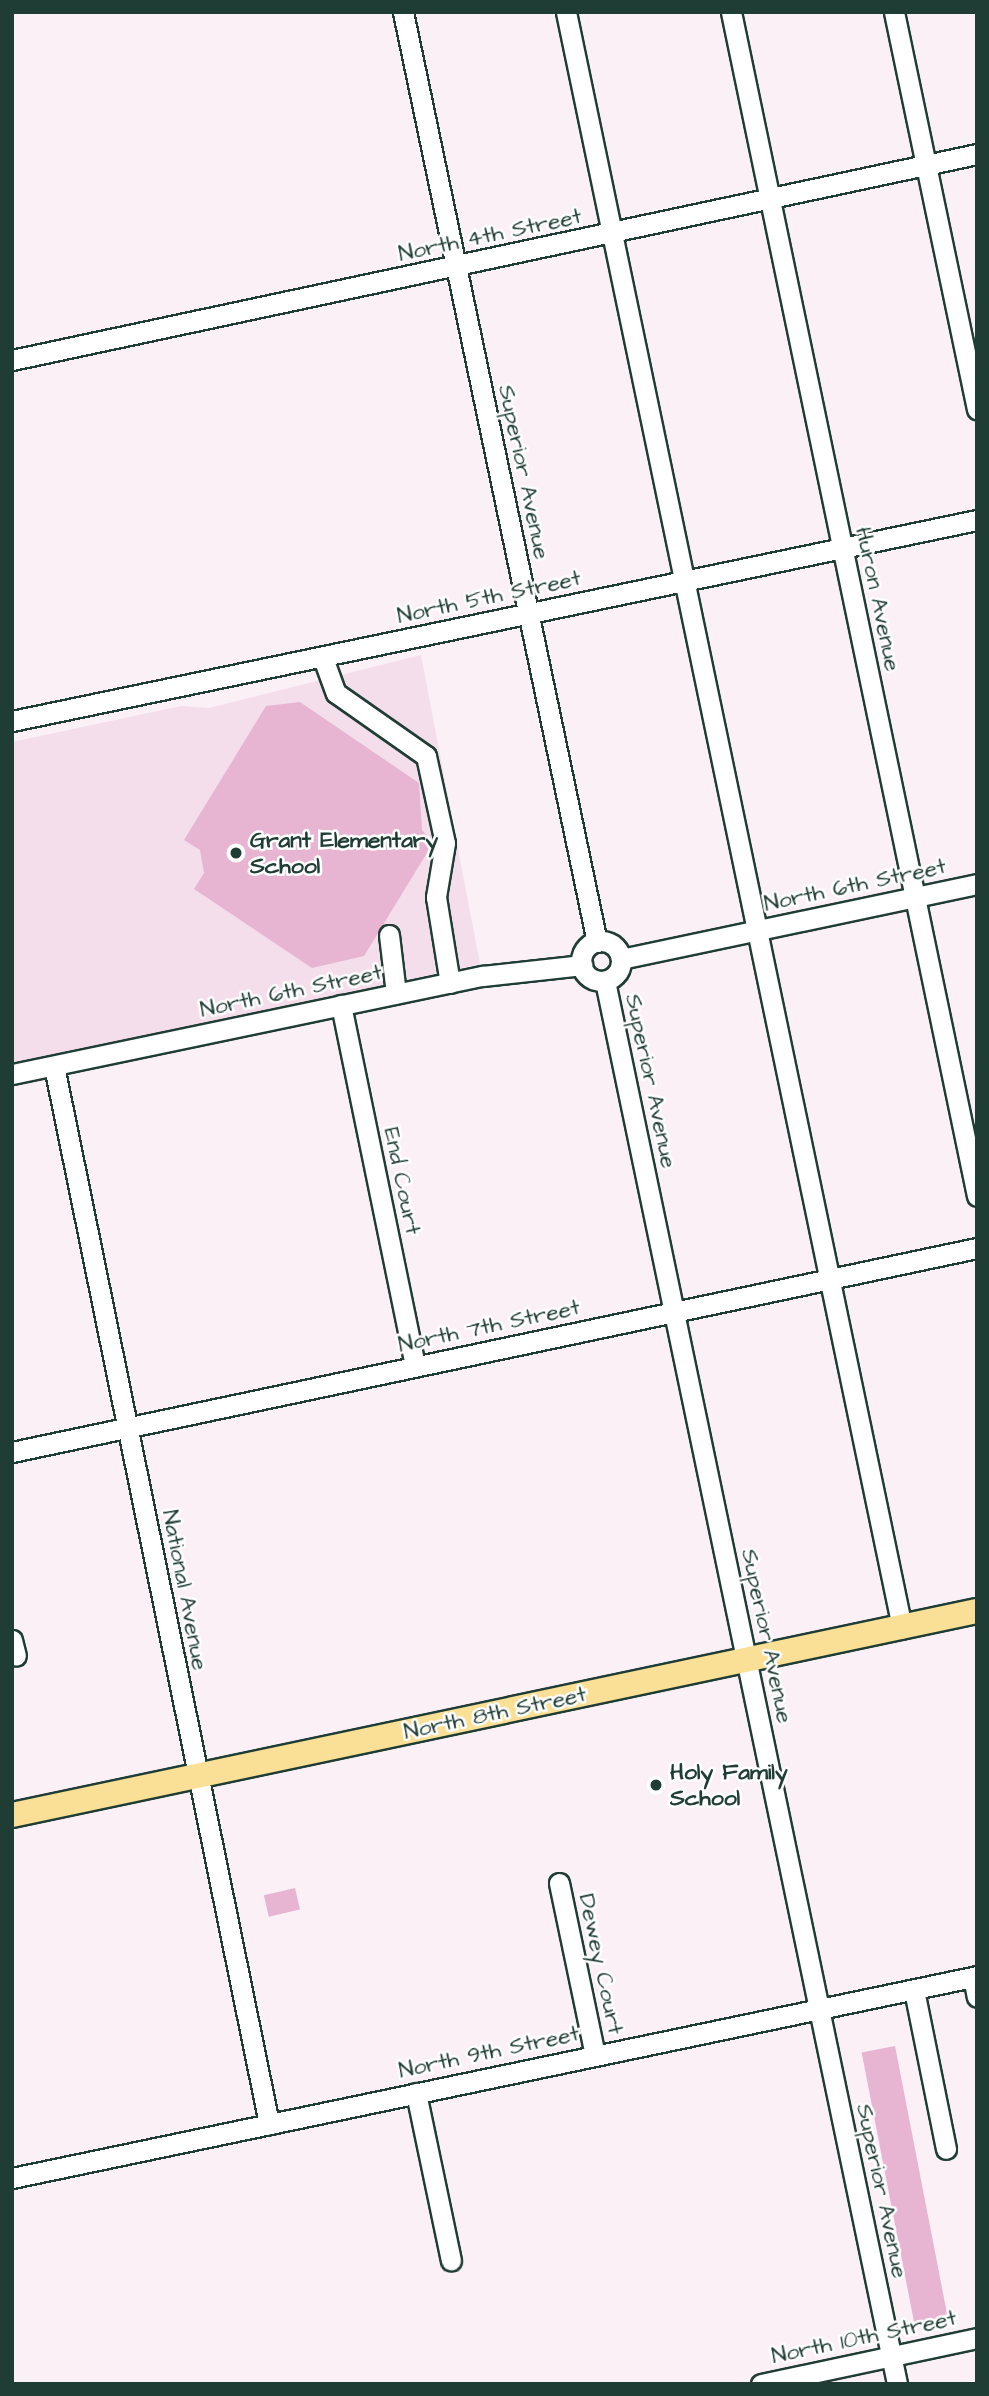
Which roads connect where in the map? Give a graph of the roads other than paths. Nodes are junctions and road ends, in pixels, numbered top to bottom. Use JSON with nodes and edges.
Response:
{"nodes":[{"id":1,"x":403,"y":12,"type":"edge"},
{"id":2,"x":566,"y":12,"type":"edge"},
{"id":3,"x":731,"y":12,"type":"edge"},
{"id":4,"x":894,"y":12,"type":"edge"},
{"id":5,"x":977,"y":154,"type":"edge"},
{"id":6,"x":925,"y":165,"type":"junction"},
{"id":7,"x":769,"y":198,"type":"junction"},
{"id":8,"x":615,"y":234,"type":"junction"},
{"id":9,"x":456,"y":267,"type":"junction"},
{"id":10,"x":12,"y":360,"type":"edge"},
{"id":11,"x":977,"y":409,"type":"edge"},
{"id":12,"x":977,"y":520,"type":"edge"},
{"id":13,"x":843,"y":549,"type":"junction"},
{"id":14,"x":684,"y":581,"type":"junction"},
{"id":15,"x":529,"y":614,"type":"junction"},
{"id":16,"x":323,"y":658,"type":"junction"},
{"id":17,"x":12,"y":720,"type":"edge"},
{"id":18,"x":977,"y":884,"type":"edge"},
{"id":19,"x":915,"y":898,"type":"junction"},
{"id":20,"x":755,"y":931,"type":"junction"},
{"id":21,"x":389,"y":935,"type":"dead end"},
{"id":22,"x":597,"y":942,"type":"junction"},
{"id":23,"x":621,"y":959,"type":"junction"},
{"id":24,"x":582,"y":965,"type":"junction"},
{"id":25,"x":605,"y":981,"type":"junction"},
{"id":26,"x":450,"y":983,"type":"junction"},
{"id":27,"x":396,"y":994,"type":"junction"},
{"id":28,"x":341,"y":1005,"type":"junction"},
{"id":29,"x":54,"y":1066,"type":"junction"},
{"id":30,"x":12,"y":1074,"type":"edge"},
{"id":31,"x":977,"y":1196,"type":"edge"},
{"id":32,"x":977,"y":1248,"type":"edge"},
{"id":33,"x":828,"y":1279,"type":"junction"},
{"id":34,"x":674,"y":1311,"type":"junction"},
{"id":35,"x":415,"y":1367,"type":"junction"},
{"id":36,"x":129,"y":1428,"type":"junction"},
{"id":37,"x":12,"y":1452,"type":"edge"},
{"id":38,"x":977,"y":1611,"type":"edge"},
{"id":39,"x":902,"y":1628,"type":"junction"},
{"id":40,"x":746,"y":1659,"type":"junction"},
{"id":41,"x":195,"y":1777,"type":"junction"},
{"id":42,"x":12,"y":1815,"type":"edge"},
{"id":43,"x":559,"y":1882,"type":"dead end"},
{"id":44,"x":975,"y":1977,"type":"edge"},
{"id":45,"x":914,"y":1990,"type":"junction"},
{"id":46,"x":977,"y":1997,"type":"edge"},
{"id":47,"x":819,"y":2010,"type":"junction"},
{"id":48,"x":595,"y":2055,"type":"junction"},
{"id":49,"x":416,"y":2093,"type":"junction"},
{"id":50,"x":268,"y":2124,"type":"junction"},
{"id":51,"x":946,"y":2149,"type":"dead end"},
{"id":52,"x":12,"y":2178,"type":"edge"},
{"id":53,"x":451,"y":2260,"type":"dead end"},
{"id":54,"x":977,"y":2338,"type":"edge"},
{"id":55,"x":891,"y":2356,"type":"junction"},
{"id":56,"x":761,"y":2384,"type":"edge"},
{"id":57,"x":897,"y":2384,"type":"edge"}],
"edges":[{"from":1,"to":9,"type":"street","name":"Superior Avenue"},
{"from":2,"to":8,"type":"street"},
{"from":3,"to":7,"type":"street","name":"Huron Avenue"},
{"from":4,"to":6,"type":"street"},
{"from":5,"to":6,"type":"street","name":"North 4th Street"},
{"from":6,"to":7,"type":"street","name":"North 4th Street"},
{"from":6,"to":11,"type":"street"},
{"from":7,"to":8,"type":"street","name":"North 4th Street"},
{"from":7,"to":13,"type":"street","name":"Huron Avenue"},
{"from":8,"to":9,"type":"street","name":"North 4th Street"},
{"from":8,"to":14,"type":"street"},
{"from":9,"to":10,"type":"street","name":"North 4th Street"},
{"from":9,"to":15,"type":"street","name":"Superior Avenue"},
{"from":12,"to":13,"type":"street","name":"North 5th Street"},
{"from":13,"to":14,"type":"street","name":"North 5th Street"},
{"from":13,"to":19,"type":"street","name":"Huron Avenue"},
{"from":14,"to":15,"type":"street","name":"North 5th Street"},
{"from":14,"to":20,"type":"street"},
{"from":15,"to":16,"type":"street","name":"North 5th Street"},
{"from":15,"to":22,"type":"street","name":"Superior Avenue"},
{"from":16,"to":17,"type":"street","name":"North 5th Street"},
{"from":16,"to":26,"type":"street"},
{"from":18,"to":19,"type":"street","name":"North 6th Street"},
{"from":19,"to":20,"type":"street","name":"North 6th Street"},
{"from":19,"to":31,"type":"street","name":"Huron Avenue"},
{"from":20,"to":23,"type":"street","name":"North 6th Street"},
{"from":20,"to":33,"type":"street"},
{"from":21,"to":27,"type":"street"},
{"from":22,"to":23,"type":"street"},
{"from":22,"to":24,"type":"street"},
{"from":23,"to":25,"type":"street"},
{"from":24,"to":25,"type":"street"},
{"from":24,"to":26,"type":"street","name":"North 6th Street"},
{"from":25,"to":34,"type":"street","name":"Superior Avenue"},
{"from":26,"to":27,"type":"street","name":"North 6th Street"},
{"from":27,"to":28,"type":"street","name":"North 6th Street"},
{"from":28,"to":29,"type":"street","name":"North 6th Street"},
{"from":28,"to":35,"type":"street","name":"End Court"},
{"from":29,"to":30,"type":"street","name":"North 6th Street"},
{"from":29,"to":36,"type":"street","name":"National Avenue"},
{"from":32,"to":33,"type":"street","name":"North 7th Street"},
{"from":33,"to":34,"type":"street","name":"North 7th Street"},
{"from":33,"to":39,"type":"street"},
{"from":34,"to":35,"type":"street","name":"North 7th Street"},
{"from":34,"to":40,"type":"street","name":"Superior Avenue"},
{"from":35,"to":36,"type":"street","name":"North 7th Street"},
{"from":36,"to":37,"type":"street","name":"North 7th Street"},
{"from":36,"to":41,"type":"street","name":"National Avenue"},
{"from":38,"to":39,"type":"main road","name":"North 8th Street"},
{"from":39,"to":40,"type":"main road","name":"North 8th Street"},
{"from":40,"to":41,"type":"main road","name":"North 8th Street"},
{"from":40,"to":47,"type":"street","name":"Superior Avenue"},
{"from":41,"to":42,"type":"main road","name":"North 8th Street"},
{"from":41,"to":50,"type":"street","name":"National Avenue"},
{"from":43,"to":48,"type":"street","name":"Dewey Court"},
{"from":44,"to":45,"type":"street","name":"North 9th Street"},
{"from":44,"to":46,"type":"street"},
{"from":45,"to":47,"type":"street","name":"North 9th Street"},
{"from":45,"to":51,"type":"street"},
{"from":47,"to":48,"type":"street","name":"North 9th Street"},
{"from":47,"to":55,"type":"street","name":"Superior Avenue"},
{"from":48,"to":49,"type":"street","name":"North 9th Street"},
{"from":49,"to":50,"type":"street","name":"North 9th Street"},
{"from":49,"to":53,"type":"street"},
{"from":50,"to":52,"type":"street","name":"North 9th Street"},
{"from":54,"to":55,"type":"street","name":"North 10th Street"},
{"from":55,"to":56,"type":"street","name":"North 10th Street"},
{"from":55,"to":57,"type":"street","name":"Superior Avenue"}]}
